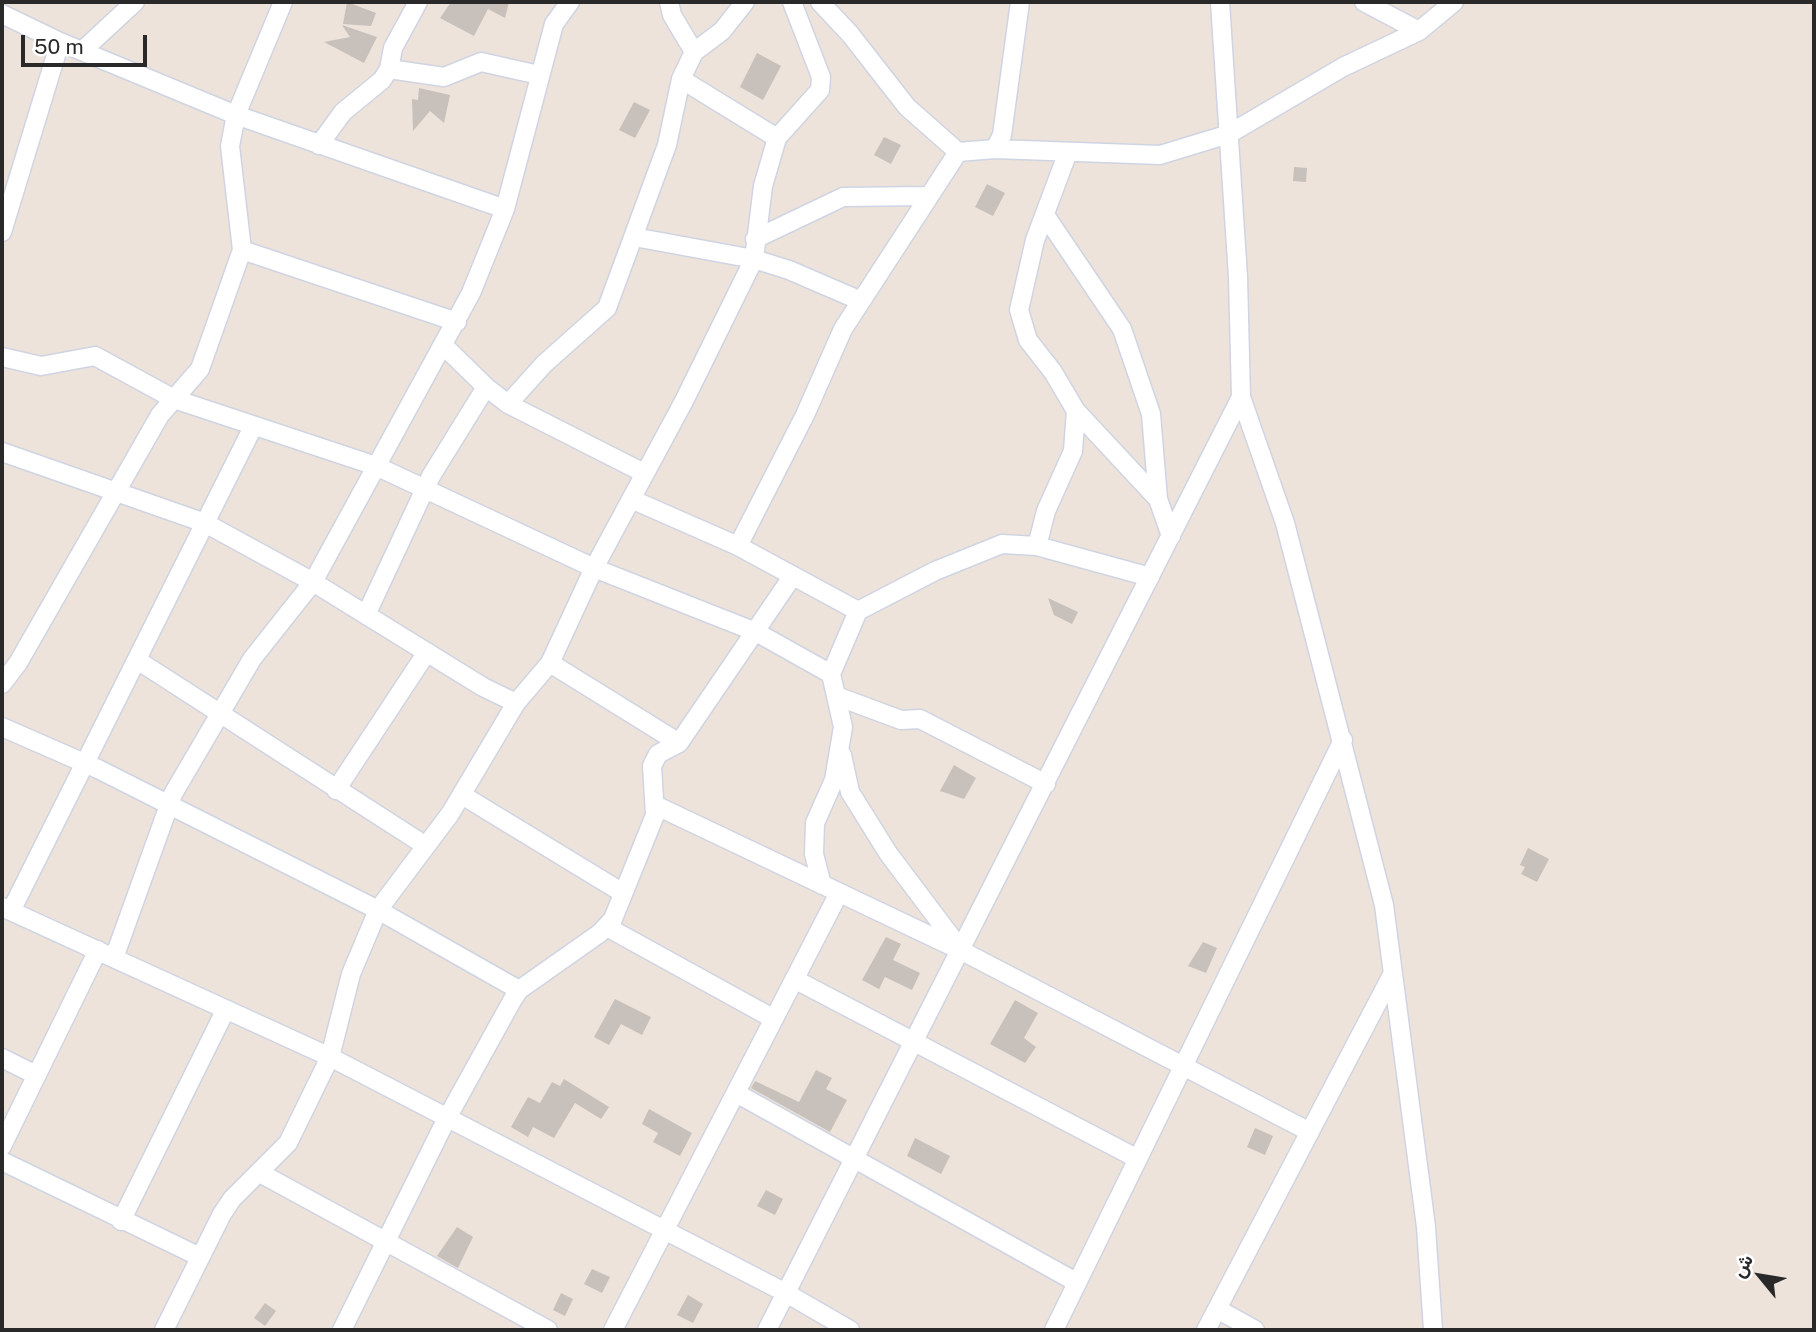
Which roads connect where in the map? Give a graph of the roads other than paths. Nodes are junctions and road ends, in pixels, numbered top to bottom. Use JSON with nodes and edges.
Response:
{"nodes":[{"id":1,"x":135,"y":2,"type":"edge"},
{"id":2,"x":283,"y":2,"type":"edge"},
{"id":3,"x":418,"y":2,"type":"edge"},
{"id":4,"x":570,"y":2,"type":"edge"},
{"id":5,"x":669,"y":2,"type":"edge"},
{"id":6,"x":745,"y":2,"type":"edge"},
{"id":7,"x":792,"y":2,"type":"edge"},
{"id":8,"x":820,"y":2,"type":"edge"},
{"id":9,"x":1020,"y":2,"type":"edge"},
{"id":10,"x":1220,"y":2,"type":"edge"},
{"id":11,"x":1364,"y":2,"type":"edge"},
{"id":12,"x":1454,"y":2,"type":"edge"},
{"id":13,"x":2,"y":14,"type":"edge"},
{"id":14,"x":1419,"y":31,"type":"junction"},
{"id":15,"x":60,"y":42,"type":"junction"},
{"id":16,"x":82,"y":51,"type":"junction"},
{"id":17,"x":694,"y":52,"type":"junction"},
{"id":18,"x":388,"y":69,"type":"junction"},
{"id":19,"x":539,"y":75,"type":"junction"},
{"id":20,"x":681,"y":79,"type":"junction"},
{"id":21,"x":236,"y":115,"type":"junction"},
{"id":22,"x":1229,"y":134,"type":"junction"},
{"id":23,"x":777,"y":138,"type":"junction"},
{"id":24,"x":319,"y":145,"type":"junction"},
{"id":25,"x":995,"y":149,"type":"junction"},
{"id":26,"x":958,"y":152,"type":"junction"},
{"id":27,"x":1068,"y":152,"type":"junction"},
{"id":28,"x":2,"y":187,"type":"edge"},
{"id":29,"x":927,"y":196,"type":"junction"},
{"id":30,"x":10,"y":206,"type":"junction"},
{"id":31,"x":505,"y":209,"type":"junction"},
{"id":32,"x":1045,"y":215,"type":"junction"},
{"id":33,"x":2,"y":232,"type":"edge"},
{"id":34,"x":634,"y":237,"type":"junction"},
{"id":35,"x":755,"y":239,"type":"junction"},
{"id":36,"x":242,"y":250,"type":"junction"},
{"id":37,"x":754,"y":259,"type":"junction"},
{"id":38,"x":861,"y":301,"type":"junction"},
{"id":39,"x":457,"y":322,"type":"junction"},
{"id":40,"x":443,"y":345,"type":"junction"},
{"id":41,"x":2,"y":357,"type":"edge"},
{"id":42,"x":486,"y":387,"type":"junction"},
{"id":43,"x":1241,"y":397,"type":"junction"},
{"id":44,"x":174,"y":399,"type":"junction"},
{"id":45,"x":508,"y":404,"type":"junction"},
{"id":46,"x":1076,"y":411,"type":"junction"},
{"id":47,"x":253,"y":427,"type":"junction"},
{"id":48,"x":2,"y":452,"type":"edge"},
{"id":49,"x":376,"y":466,"type":"junction"},
{"id":50,"x":644,"y":473,"type":"junction"},
{"id":51,"x":425,"y":488,"type":"junction"},
{"id":52,"x":116,"y":493,"type":"junction"},
{"id":53,"x":631,"y":499,"type":"junction"},
{"id":54,"x":1158,"y":499,"type":"junction"},
{"id":55,"x":205,"y":523,"type":"junction"},
{"id":56,"x":1171,"y":536,"type":"junction"},
{"id":57,"x":1037,"y":546,"type":"junction"},
{"id":58,"x":738,"y":547,"type":"junction"},
{"id":59,"x":594,"y":568,"type":"junction"},
{"id":60,"x":792,"y":577,"type":"junction"},
{"id":61,"x":1150,"y":577,"type":"junction"},
{"id":62,"x":313,"y":583,"type":"junction"},
{"id":63,"x":858,"y":611,"type":"junction"},
{"id":64,"x":366,"y":615,"type":"junction"},
{"id":65,"x":756,"y":632,"type":"junction"},
{"id":66,"x":427,"y":652,"type":"junction"},
{"id":67,"x":137,"y":660,"type":"junction"},
{"id":68,"x":550,"y":663,"type":"junction"},
{"id":69,"x":831,"y":674,"type":"junction"},
{"id":70,"x":2,"y":684,"type":"edge"},
{"id":71,"x":839,"y":697,"type":"junction"},
{"id":72,"x":516,"y":703,"type":"junction"},
{"id":73,"x":218,"y":714,"type":"junction"},
{"id":74,"x":2,"y":727,"type":"edge"},
{"id":75,"x":1343,"y":740,"type":"junction"},
{"id":76,"x":679,"y":743,"type":"junction"},
{"id":77,"x":840,"y":744,"type":"junction"},
{"id":78,"x":86,"y":764,"type":"junction"},
{"id":79,"x":1046,"y":783,"type":"junction"},
{"id":80,"x":336,"y":790,"type":"junction"},
{"id":81,"x":462,"y":794,"type":"junction"},
{"id":82,"x":168,"y":805,"type":"junction"},
{"id":83,"x":657,"y":806,"type":"junction"},
{"id":84,"x":426,"y":846,"type":"junction"},
{"id":85,"x":831,"y":890,"type":"junction"},
{"id":86,"x":623,"y":893,"type":"junction"},
{"id":87,"x":6,"y":909,"type":"edge"},
{"id":88,"x":378,"y":909,"type":"junction"},
{"id":89,"x":607,"y":928,"type":"junction"},
{"id":90,"x":962,"y":951,"type":"junction"},
{"id":91,"x":106,"y":954,"type":"junction"},
{"id":92,"x":1393,"y":973,"type":"junction"},
{"id":93,"x":794,"y":979,"type":"junction"},
{"id":94,"x":519,"y":990,"type":"junction"},
{"id":95,"x":225,"y":1011,"type":"junction"},
{"id":96,"x":774,"y":1019,"type":"junction"},
{"id":97,"x":916,"y":1042,"type":"junction"},
{"id":98,"x":330,"y":1057,"type":"junction"},
{"id":99,"x":2,"y":1058,"type":"edge"},
{"id":100,"x":1184,"y":1066,"type":"junction"},
{"id":101,"x":36,"y":1075,"type":"junction"},
{"id":102,"x":736,"y":1093,"type":"junction"},
{"id":103,"x":446,"y":1119,"type":"junction"},
{"id":104,"x":1310,"y":1132,"type":"junction"},
{"id":105,"x":2,"y":1146,"type":"edge"},
{"id":106,"x":1138,"y":1159,"type":"junction"},
{"id":107,"x":855,"y":1160,"type":"junction"},
{"id":108,"x":2,"y":1161,"type":"edge"},
{"id":109,"x":260,"y":1173,"type":"junction"},
{"id":110,"x":121,"y":1221,"type":"junction"},
{"id":111,"x":665,"y":1231,"type":"junction"},
{"id":112,"x":384,"y":1243,"type":"junction"},
{"id":113,"x":200,"y":1257,"type":"junction"},
{"id":114,"x":1076,"y":1282,"type":"junction"},
{"id":115,"x":786,"y":1293,"type":"junction"},
{"id":116,"x":1217,"y":1308,"type":"junction"},
{"id":117,"x":515,"y":1323,"type":"edge"},
{"id":118,"x":164,"y":1330,"type":"edge"},
{"id":119,"x":342,"y":1330,"type":"edge"},
{"id":120,"x":548,"y":1330,"type":"edge"},
{"id":121,"x":613,"y":1330,"type":"edge"},
{"id":122,"x":767,"y":1330,"type":"edge"},
{"id":123,"x":850,"y":1330,"type":"edge"},
{"id":124,"x":1054,"y":1330,"type":"edge"},
{"id":125,"x":1206,"y":1330,"type":"edge"},
{"id":126,"x":1255,"y":1330,"type":"edge"},
{"id":127,"x":1433,"y":1330,"type":"edge"}],
"edges":[{"from":1,"to":16,"type":"street"},
{"from":2,"to":21,"type":"street"},
{"from":3,"to":18,"type":"street"},
{"from":4,"to":19,"type":"street"},
{"from":5,"to":17,"type":"street"},
{"from":6,"to":17,"type":"street"},
{"from":7,"to":23,"type":"street"},
{"from":8,"to":26,"type":"street"},
{"from":9,"to":25,"type":"street"},
{"from":10,"to":22,"type":"street"},
{"from":11,"to":14,"type":"street"},
{"from":12,"to":14,"type":"street"},
{"from":13,"to":15,"type":"street"},
{"from":14,"to":22,"type":"street"},
{"from":15,"to":16,"type":"street"},
{"from":15,"to":30,"type":"street"},
{"from":16,"to":21,"type":"street"},
{"from":17,"to":20,"type":"street"},
{"from":18,"to":19,"type":"street"},
{"from":18,"to":24,"type":"street"},
{"from":19,"to":31,"type":"street"},
{"from":20,"to":23,"type":"street"},
{"from":20,"to":34,"type":"street"},
{"from":21,"to":24,"type":"street"},
{"from":21,"to":36,"type":"street"},
{"from":22,"to":27,"type":"street"},
{"from":22,"to":43,"type":"street"},
{"from":23,"to":35,"type":"street"},
{"from":24,"to":31,"type":"street"},
{"from":25,"to":26,"type":"street"},
{"from":25,"to":27,"type":"street"},
{"from":26,"to":29,"type":"street"},
{"from":27,"to":32,"type":"street"},
{"from":28,"to":30,"type":"street"},
{"from":29,"to":35,"type":"street"},
{"from":29,"to":38,"type":"street"},
{"from":30,"to":33,"type":"street"},
{"from":31,"to":39,"type":"street"},
{"from":32,"to":46,"type":"street"},
{"from":32,"to":54,"type":"street"},
{"from":34,"to":37,"type":"street"},
{"from":34,"to":45,"type":"street"},
{"from":35,"to":37,"type":"street"},
{"from":36,"to":39,"type":"street"},
{"from":36,"to":44,"type":"street"},
{"from":37,"to":38,"type":"street"},
{"from":37,"to":50,"type":"street"},
{"from":38,"to":58,"type":"street"},
{"from":39,"to":40,"type":"street"},
{"from":40,"to":42,"type":"street"},
{"from":40,"to":49,"type":"street"},
{"from":41,"to":44,"type":"street"},
{"from":42,"to":45,"type":"street"},
{"from":42,"to":51,"type":"street"},
{"from":43,"to":56,"type":"street"},
{"from":43,"to":75,"type":"street"},
{"from":44,"to":47,"type":"street"},
{"from":44,"to":52,"type":"street"},
{"from":45,"to":50,"type":"street"},
{"from":46,"to":54,"type":"street"},
{"from":46,"to":57,"type":"street"},
{"from":47,"to":49,"type":"street"},
{"from":47,"to":55,"type":"street"},
{"from":48,"to":52,"type":"street"},
{"from":49,"to":51,"type":"street"},
{"from":49,"to":62,"type":"street"},
{"from":50,"to":53,"type":"street"},
{"from":51,"to":59,"type":"street"},
{"from":51,"to":64,"type":"street"},
{"from":52,"to":55,"type":"street"},
{"from":52,"to":70,"type":"street"},
{"from":53,"to":58,"type":"street"},
{"from":53,"to":59,"type":"street"},
{"from":54,"to":56,"type":"street"},
{"from":55,"to":62,"type":"street"},
{"from":55,"to":67,"type":"street"},
{"from":56,"to":61,"type":"street"},
{"from":57,"to":61,"type":"street"},
{"from":57,"to":63,"type":"street"},
{"from":58,"to":60,"type":"street"},
{"from":59,"to":65,"type":"street"},
{"from":59,"to":68,"type":"street"},
{"from":60,"to":63,"type":"street"},
{"from":60,"to":65,"type":"street"},
{"from":61,"to":79,"type":"street"},
{"from":62,"to":64,"type":"street"},
{"from":62,"to":73,"type":"street"},
{"from":63,"to":69,"type":"street"},
{"from":64,"to":66,"type":"street"},
{"from":65,"to":69,"type":"street"},
{"from":65,"to":76,"type":"street"},
{"from":66,"to":72,"type":"street"},
{"from":66,"to":80,"type":"street"},
{"from":67,"to":73,"type":"street"},
{"from":67,"to":78,"type":"street"},
{"from":68,"to":72,"type":"street"},
{"from":68,"to":76,"type":"street"},
{"from":69,"to":71,"type":"street"},
{"from":71,"to":77,"type":"street"},
{"from":71,"to":79,"type":"street"},
{"from":72,"to":81,"type":"street"},
{"from":73,"to":80,"type":"street"},
{"from":73,"to":82,"type":"street"},
{"from":74,"to":78,"type":"street"},
{"from":75,"to":92,"type":"street"},
{"from":75,"to":100,"type":"street"},
{"from":76,"to":83,"type":"street"},
{"from":77,"to":85,"type":"street"},
{"from":77,"to":90,"type":"street"},
{"from":78,"to":82,"type":"street"},
{"from":78,"to":87,"type":"street"},
{"from":79,"to":90,"type":"street"},
{"from":80,"to":84,"type":"street"},
{"from":81,"to":84,"type":"street"},
{"from":81,"to":86,"type":"street"},
{"from":82,"to":88,"type":"street"},
{"from":82,"to":91,"type":"street"},
{"from":83,"to":85,"type":"street"},
{"from":83,"to":86,"type":"street"},
{"from":84,"to":88,"type":"street"},
{"from":85,"to":90,"type":"street"},
{"from":85,"to":93,"type":"street"},
{"from":86,"to":89,"type":"street"},
{"from":87,"to":91,"type":"street"},
{"from":88,"to":94,"type":"street"},
{"from":88,"to":98,"type":"street"},
{"from":89,"to":94,"type":"street"},
{"from":89,"to":96,"type":"street"},
{"from":90,"to":97,"type":"street"},
{"from":90,"to":100,"type":"street"},
{"from":91,"to":95,"type":"street"},
{"from":91,"to":101,"type":"street"},
{"from":92,"to":104,"type":"street"},
{"from":92,"to":127,"type":"street"},
{"from":93,"to":96,"type":"street"},
{"from":93,"to":97,"type":"street"},
{"from":94,"to":103,"type":"street"},
{"from":95,"to":98,"type":"street"},
{"from":95,"to":110,"type":"street"},
{"from":96,"to":102,"type":"street"},
{"from":97,"to":106,"type":"street"},
{"from":97,"to":107,"type":"street"},
{"from":98,"to":103,"type":"street"},
{"from":98,"to":109,"type":"street"},
{"from":99,"to":101,"type":"street"},
{"from":100,"to":104,"type":"street"},
{"from":100,"to":106,"type":"street"},
{"from":101,"to":105,"type":"street"},
{"from":102,"to":107,"type":"street"},
{"from":102,"to":111,"type":"street"},
{"from":103,"to":111,"type":"street"},
{"from":103,"to":112,"type":"street"},
{"from":104,"to":116,"type":"street"},
{"from":106,"to":114,"type":"street"},
{"from":107,"to":114,"type":"street"},
{"from":107,"to":115,"type":"street"},
{"from":108,"to":110,"type":"street"},
{"from":109,"to":112,"type":"street"},
{"from":109,"to":113,"type":"street"},
{"from":110,"to":113,"type":"street"},
{"from":111,"to":115,"type":"street"},
{"from":111,"to":121,"type":"street"},
{"from":112,"to":117,"type":"street"},
{"from":112,"to":119,"type":"street"},
{"from":113,"to":118,"type":"street"},
{"from":114,"to":124,"type":"street"},
{"from":115,"to":122,"type":"street"},
{"from":115,"to":123,"type":"street"},
{"from":116,"to":125,"type":"street"},
{"from":116,"to":126,"type":"street"},
{"from":117,"to":120,"type":"street"}]}
